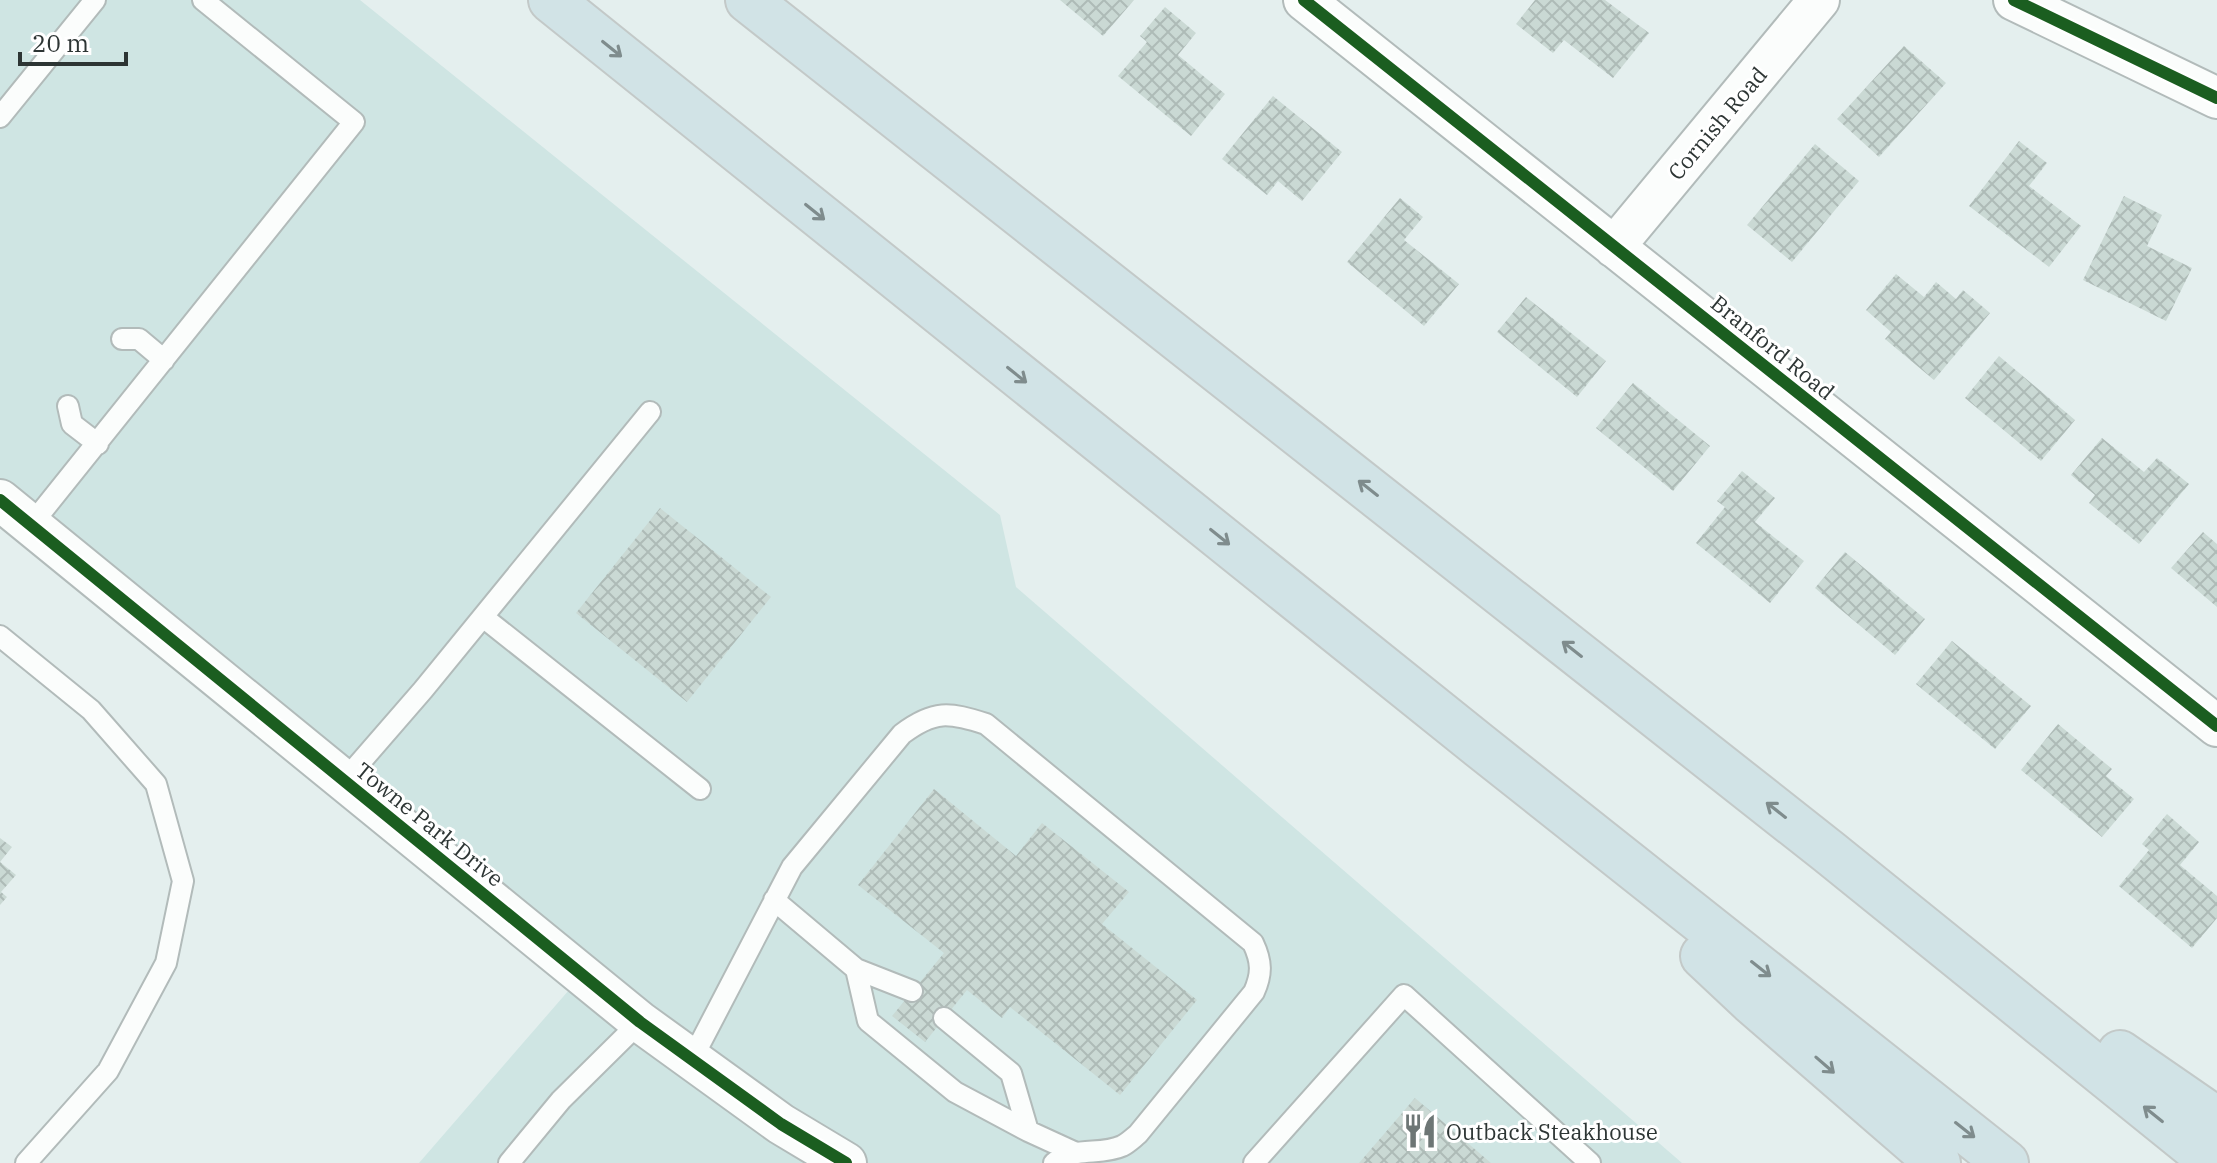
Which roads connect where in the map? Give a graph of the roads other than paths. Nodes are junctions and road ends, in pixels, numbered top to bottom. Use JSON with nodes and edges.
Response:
{"nodes":[{"id":1,"x":95,"y":0,"type":"edge"},
{"id":2,"x":203,"y":0,"type":"edge"},
{"id":3,"x":551,"y":0,"type":"edge"},
{"id":4,"x":748,"y":0,"type":"edge"},
{"id":5,"x":1304,"y":0,"type":"edge"},
{"id":6,"x":1819,"y":0,"type":"edge"},
{"id":7,"x":2014,"y":0,"type":"edge"},
{"id":8,"x":2217,"y":98,"type":"edge"},
{"id":9,"x":0,"y":117,"type":"edge"},
{"id":10,"x":1614,"y":247,"type":"junction"},
{"id":11,"x":122,"y":339,"type":"dead end"},
{"id":12,"x":164,"y":360,"type":"junction"},
{"id":13,"x":68,"y":406,"type":"dead end"},
{"id":14,"x":650,"y":412,"type":"dead end"},
{"id":15,"x":98,"y":444,"type":"junction"},
{"id":16,"x":0,"y":500,"type":"edge"},
{"id":17,"x":31,"y":525,"type":"junction"},
{"id":18,"x":483,"y":617,"type":"junction"},
{"id":19,"x":0,"y":636,"type":"edge"},
{"id":20,"x":2217,"y":726,"type":"edge"},
{"id":21,"x":1480,"y":746,"type":"junction"},
{"id":22,"x":344,"y":781,"type":"junction"},
{"id":23,"x":700,"y":789,"type":"dead end"},
{"id":24,"x":1829,"y":852,"type":"junction"},
{"id":25,"x":774,"y":900,"type":"junction"},
{"id":26,"x":856,"y":969,"type":"junction"},
{"id":27,"x":912,"y":991,"type":"dead end"},
{"id":28,"x":944,"y":1018,"type":"dead end"},
{"id":29,"x":640,"y":1022,"type":"junction"},
{"id":30,"x":692,"y":1059,"type":"junction"},
{"id":31,"x":2217,"y":1120,"type":"edge"},
{"id":32,"x":1028,"y":1131,"type":"junction"},
{"id":33,"x":1076,"y":1153,"type":"junction"},
{"id":34,"x":26,"y":1163,"type":"edge"},
{"id":35,"x":509,"y":1163,"type":"edge"},
{"id":36,"x":846,"y":1163,"type":"edge"},
{"id":37,"x":1054,"y":1163,"type":"edge"},
{"id":38,"x":1254,"y":1163,"type":"edge"},
{"id":39,"x":1590,"y":1163,"type":"edge"},
{"id":40,"x":1938,"y":1163,"type":"edge"},
{"id":41,"x":2006,"y":1163,"type":"edge"},
{"id":42,"x":2214,"y":1163,"type":"edge"}],
"edges":[{"from":1,"to":9,"type":"lane"},
{"from":2,"to":12,"type":"lane"},
{"from":3,"to":21,"type":"highway","one_way":true},
{"from":24,"to":4,"type":"highway","one_way":true},
{"from":5,"to":10,"type":"street","name":"Branford Road"},
{"from":6,"to":10,"type":"street","name":"Cornish Road"},
{"from":7,"to":8,"type":"street"},
{"from":10,"to":20,"type":"street","name":"Branford Road"},
{"from":11,"to":12,"type":"lane"},
{"from":12,"to":15,"type":"lane"},
{"from":13,"to":15,"type":"lane"},
{"from":14,"to":18,"type":"lane"},
{"from":15,"to":17,"type":"lane"},
{"from":16,"to":17,"type":"street","name":"Towne Park Drive"},
{"from":17,"to":22,"type":"street","name":"Towne Park Drive"},
{"from":18,"to":22,"type":"lane"},
{"from":18,"to":23,"type":"lane"},
{"from":19,"to":34,"type":"lane"},
{"from":21,"to":40,"type":"highway","one_way":true},
{"from":21,"to":41,"type":"highway","one_way":true},
{"from":22,"to":29,"type":"street","name":"Towne Park Drive"},
{"from":24,"to":31,"type":"highway"},
{"from":42,"to":24,"type":"highway","one_way":true},
{"from":25,"to":26,"type":"lane"},
{"from":25,"to":30,"type":"lane"},
{"from":25,"to":33,"type":"lane"},
{"from":26,"to":27,"type":"lane"},
{"from":26,"to":32,"type":"lane"},
{"from":28,"to":32,"type":"lane"},
{"from":29,"to":30,"type":"street","name":"Towne Park Drive"},
{"from":29,"to":35,"type":"lane"},
{"from":30,"to":36,"type":"street","name":"Towne Park Drive"},
{"from":32,"to":33,"type":"lane"},
{"from":33,"to":37,"type":"lane"},
{"from":38,"to":39,"type":"lane"}]}
